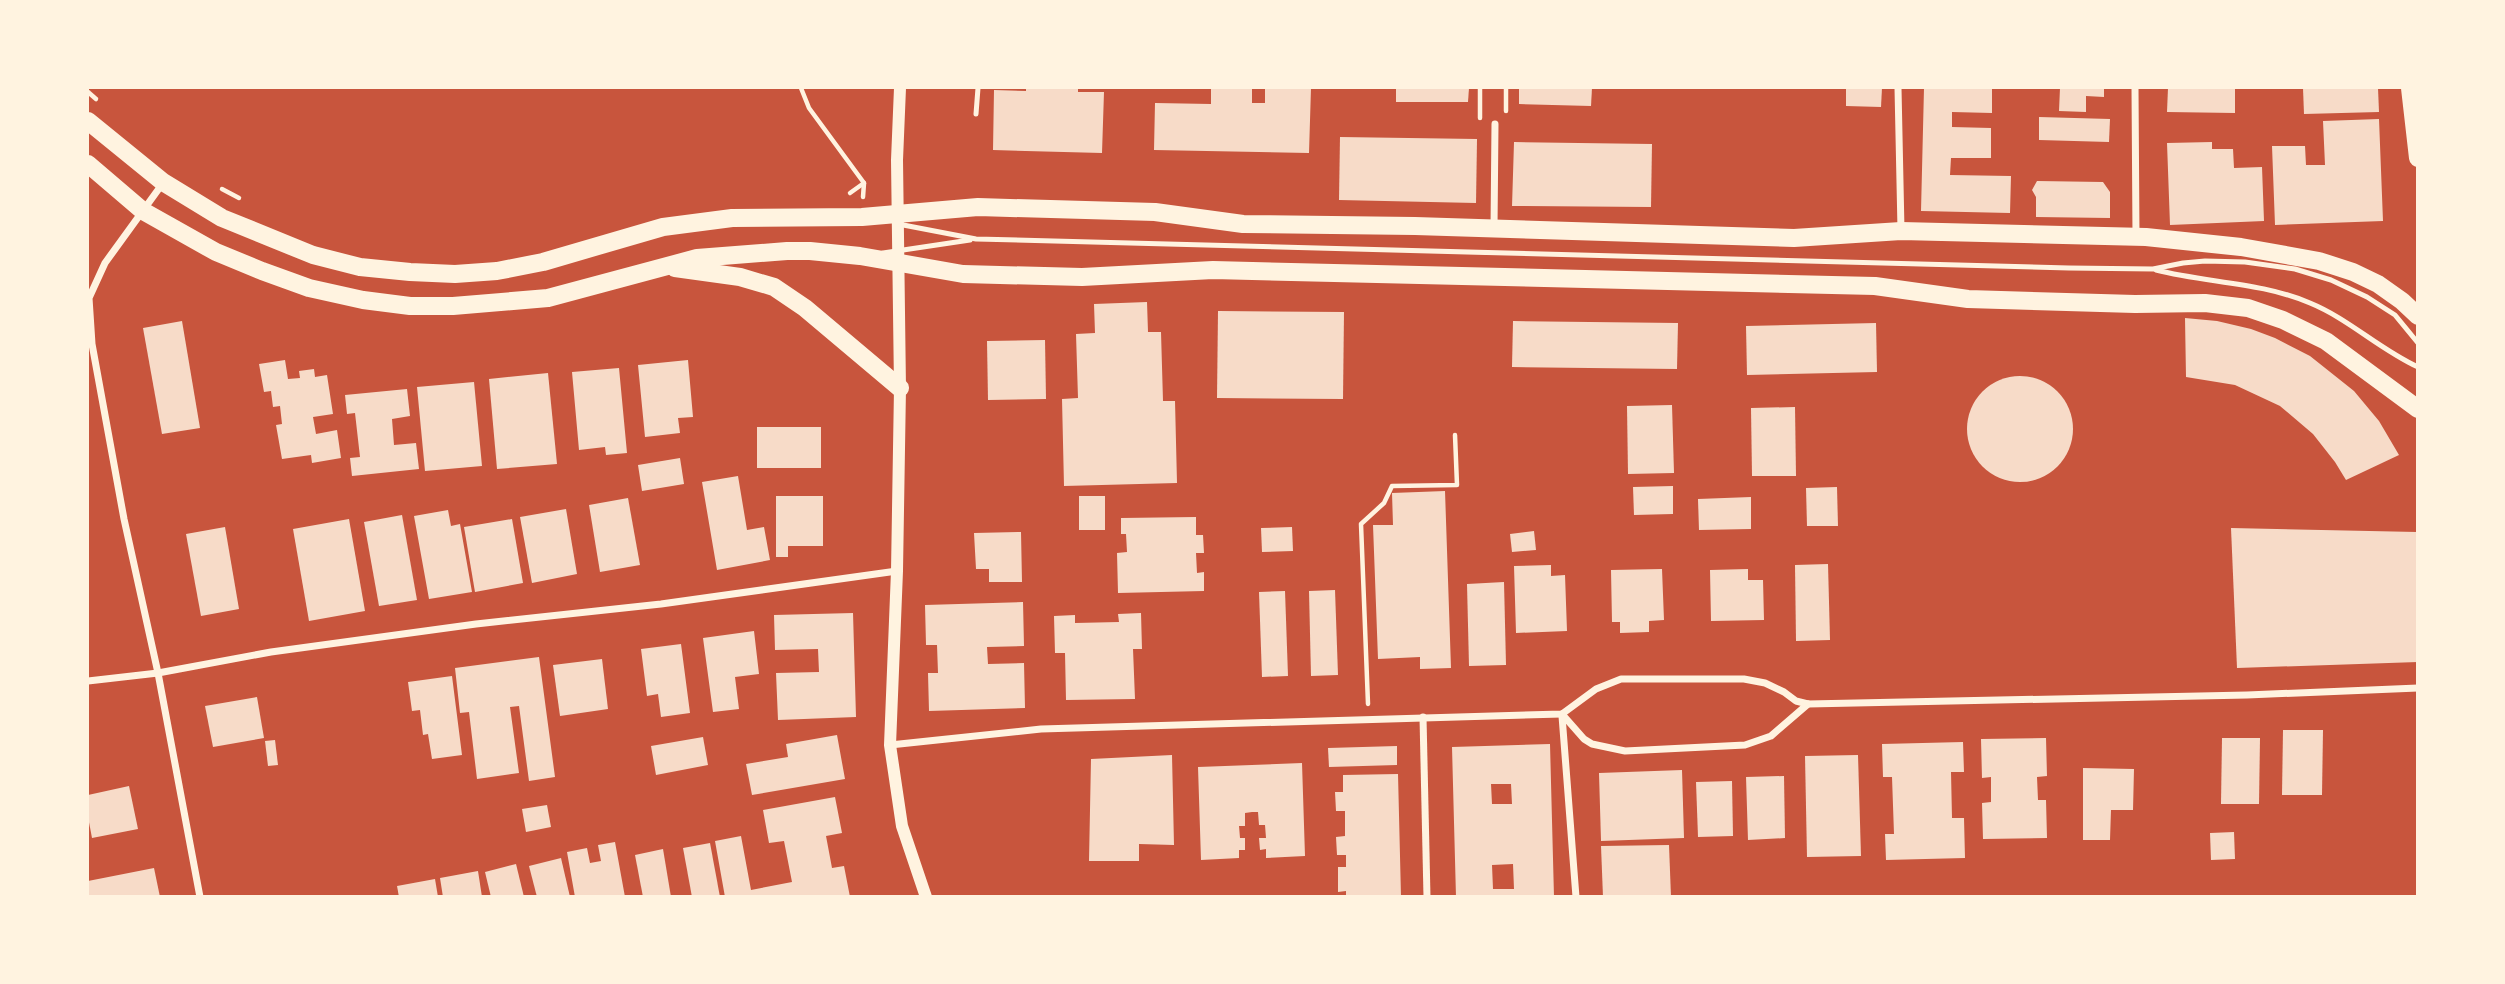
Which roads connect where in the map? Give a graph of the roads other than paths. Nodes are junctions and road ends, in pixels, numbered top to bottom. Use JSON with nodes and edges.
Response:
{"nodes":[{"id":1,"x":900,"y":88,"type":"edge"},
{"id":2,"x":978,"y":88,"type":"edge"},
{"id":3,"x":1898,"y":88,"type":"edge"},
{"id":4,"x":2135,"y":88,"type":"edge"},
{"id":5,"x":2410,"y":88,"type":"edge"},
{"id":6,"x":976,"y":114,"type":"dead end"},
{"id":7,"x":88,"y":121,"type":"edge"},
{"id":8,"x":1495,"y":124,"type":"dead end"},
{"id":9,"x":2417,"y":158,"type":"edge"},
{"id":10,"x":88,"y":164,"type":"edge"},
{"id":11,"x":163,"y":182,"type":"junction"},
{"id":12,"x":143,"y":211,"type":"junction"},
{"id":13,"x":898,"y":219,"type":"junction"},
{"id":14,"x":1494,"y":229,"type":"junction"},
{"id":15,"x":1901,"y":231,"type":"junction"},
{"id":16,"x":2136,"y":237,"type":"junction"},
{"id":17,"x":976,"y":239,"type":"junction"},
{"id":18,"x":899,"y":257,"type":"junction"},
{"id":19,"x":664,"y":266,"type":"junction"},
{"id":20,"x":2153,"y":269,"type":"junction"},
{"id":21,"x":88,"y":298,"type":"edge"},
{"id":22,"x":2417,"y":316,"type":"edge"},
{"id":23,"x":2417,"y":343,"type":"edge"},
{"id":24,"x":2417,"y":367,"type":"edge"},
{"id":25,"x":900,"y":388,"type":"junction"},
{"id":26,"x":2417,"y":409,"type":"edge"},
{"id":27,"x":897,"y":571,"type":"junction"},
{"id":28,"x":158,"y":673,"type":"junction"},
{"id":29,"x":88,"y":681,"type":"edge"},
{"id":30,"x":2417,"y":688,"type":"edge"},
{"id":31,"x":1808,"y":704,"type":"junction"},
{"id":32,"x":1562,"y":714,"type":"junction"},
{"id":33,"x":1423,"y":717,"type":"junction"},
{"id":34,"x":890,"y":745,"type":"junction"},
{"id":35,"x":200,"y":897,"type":"edge"},
{"id":36,"x":926,"y":897,"type":"edge"},
{"id":37,"x":1427,"y":897,"type":"edge"},
{"id":38,"x":1576,"y":897,"type":"edge"}],
"edges":[{"from":1,"to":13,"type":"street"},
{"from":2,"to":6,"type":"lane"},
{"from":3,"to":15,"type":"street"},
{"from":4,"to":16,"type":"street"},
{"from":5,"to":9,"type":"main road"},
{"from":7,"to":11,"type":"main road"},
{"from":8,"to":14,"type":"street"},
{"from":10,"to":12,"type":"main road"},
{"from":11,"to":12,"type":"street"},
{"from":11,"to":13,"type":"main road"},
{"from":12,"to":19,"type":"main road"},
{"from":12,"to":21,"type":"street"},
{"from":13,"to":14,"type":"main road"},
{"from":13,"to":17,"type":"lane"},
{"from":13,"to":18,"type":"street"},
{"from":14,"to":15,"type":"main road"},
{"from":15,"to":16,"type":"main road"},
{"from":16,"to":22,"type":"main road"},
{"from":17,"to":18,"type":"lane"},
{"from":17,"to":20,"type":"lane"},
{"from":18,"to":19,"type":"main road"},
{"from":18,"to":25,"type":"street"},
{"from":18,"to":26,"type":"main road"},
{"from":19,"to":25,"type":"main road"},
{"from":20,"to":23,"type":"lane"},
{"from":20,"to":24,"type":"lane"},
{"from":21,"to":28,"type":"street"},
{"from":25,"to":27,"type":"street"},
{"from":27,"to":28,"type":"street"},
{"from":27,"to":34,"type":"street"},
{"from":28,"to":29,"type":"street"},
{"from":28,"to":35,"type":"street"},
{"from":30,"to":31,"type":"street"},
{"from":31,"to":32,"type":"street"},
{"from":31,"to":32,"type":"street"},
{"from":32,"to":33,"type":"street"},
{"from":32,"to":38,"type":"street"},
{"from":33,"to":34,"type":"street"},
{"from":33,"to":37,"type":"street"},
{"from":34,"to":36,"type":"street"}]}
